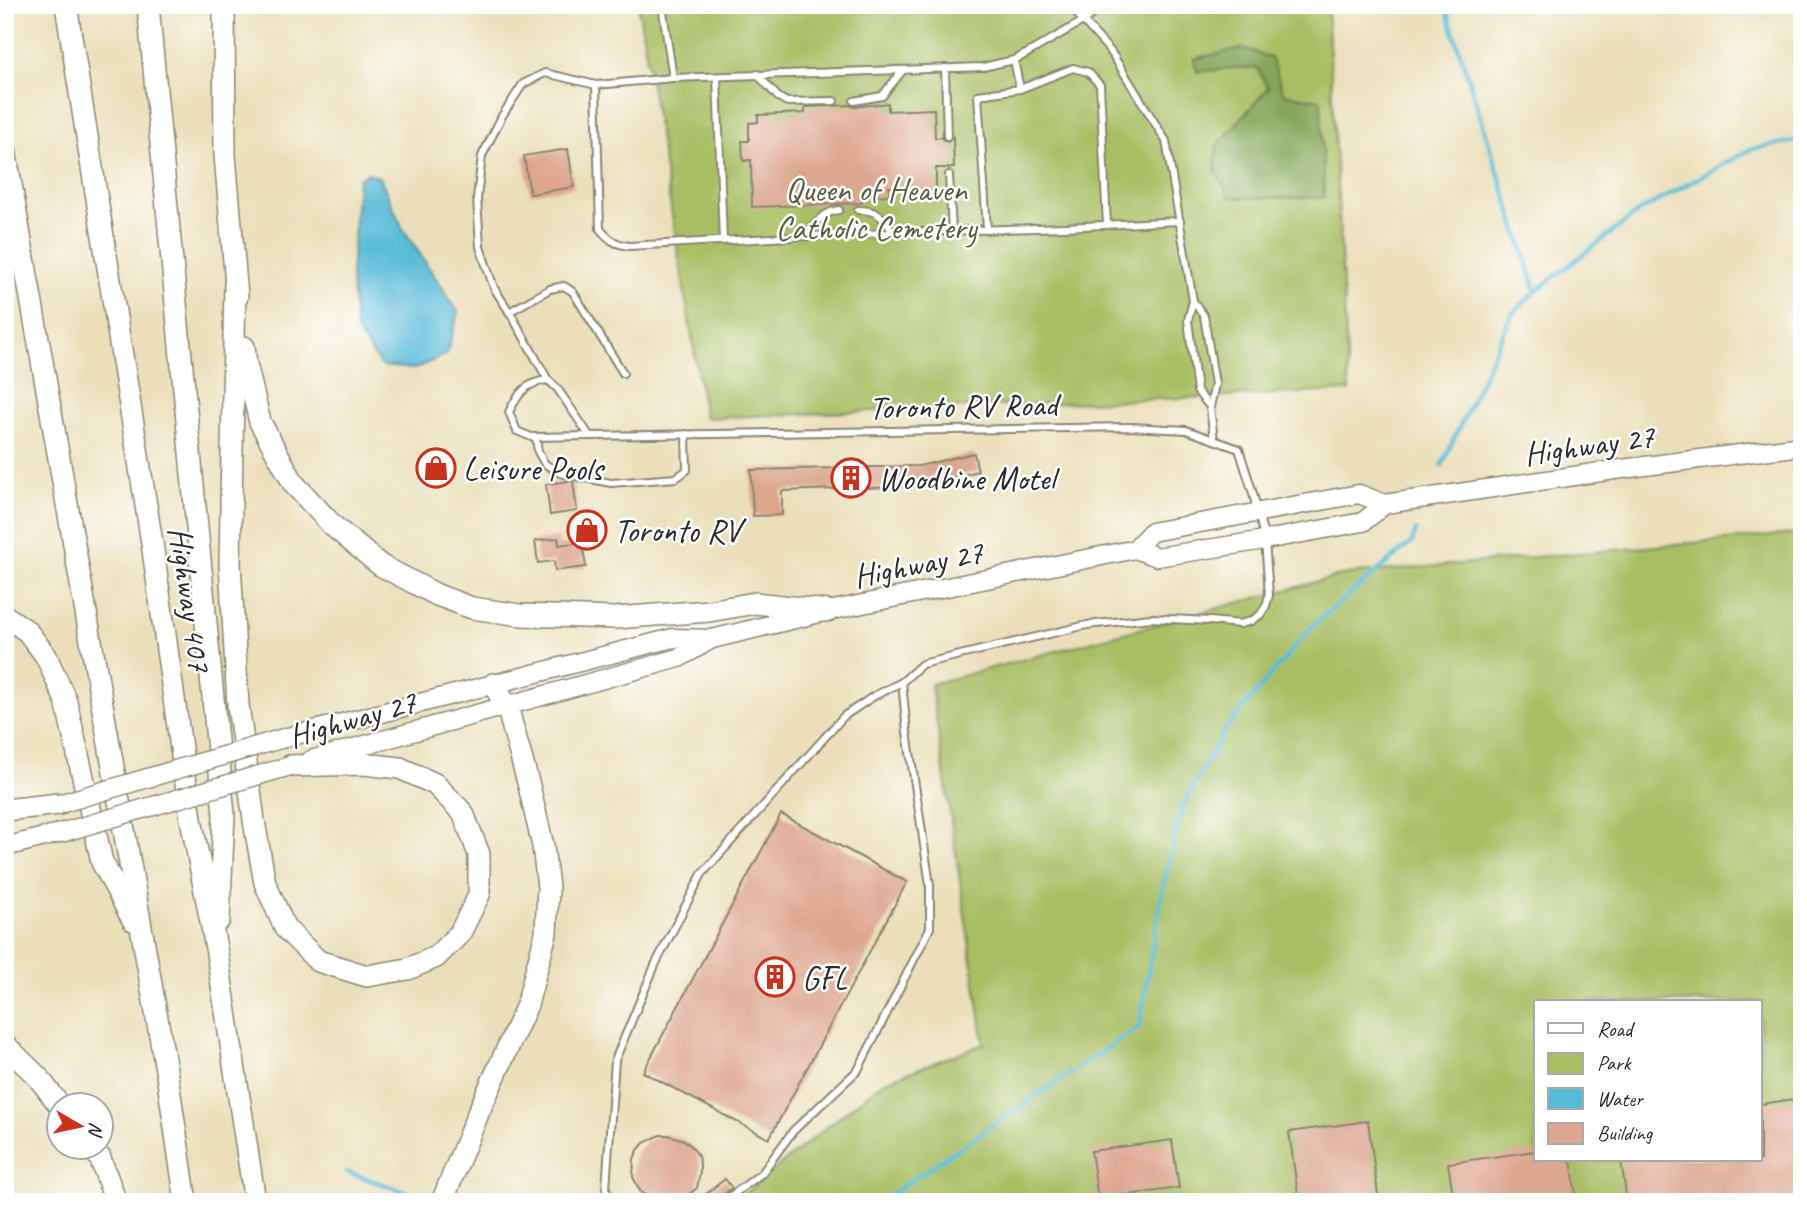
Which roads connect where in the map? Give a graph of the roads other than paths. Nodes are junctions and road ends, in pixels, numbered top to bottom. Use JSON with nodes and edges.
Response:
{"nodes":[{"id":1,"x":66,"y":5,"type":"edge"},
{"id":2,"x":148,"y":5,"type":"edge"},
{"id":3,"x":224,"y":5,"type":"edge"},
{"id":4,"x":662,"y":5,"type":"edge"},
{"id":5,"x":1069,"y":5,"type":"edge"},
{"id":6,"x":1105,"y":5,"type":"edge"},
{"id":7,"x":1083,"y":21,"type":"junction"},
{"id":8,"x":1014,"y":60,"type":"junction"},
{"id":9,"x":945,"y":68,"type":"junction"},
{"id":10,"x":903,"y":70,"type":"junction"},
{"id":11,"x":757,"y":74,"type":"junction"},
{"id":12,"x":717,"y":77,"type":"junction"},
{"id":13,"x":673,"y":78,"type":"junction"},
{"id":14,"x":596,"y":85,"type":"junction"},
{"id":15,"x":1020,"y":89,"type":"junction"},
{"id":16,"x":834,"y":100,"type":"dead end"},
{"id":17,"x":854,"y":101,"type":"dead end"},
{"id":18,"x":947,"y":136,"type":"dead end"},
{"id":19,"x":5,"y":150,"type":"edge"},
{"id":20,"x":949,"y":175,"type":"dead end"},
{"id":21,"x":839,"y":210,"type":"dead end"},
{"id":22,"x":858,"y":210,"type":"dead end"},
{"id":23,"x":1180,"y":221,"type":"junction"},
{"id":24,"x":1107,"y":225,"type":"junction"},
{"id":25,"x":987,"y":230,"type":"junction"},
{"id":26,"x":953,"y":231,"type":"junction"},
{"id":27,"x":894,"y":233,"type":"junction"},
{"id":28,"x":806,"y":236,"type":"junction"},
{"id":29,"x":723,"y":241,"type":"junction"},
{"id":30,"x":235,"y":284,"type":"junction"},
{"id":31,"x":1193,"y":301,"type":"junction"},
{"id":32,"x":509,"y":312,"type":"junction"},
{"id":33,"x":623,"y":373,"type":"dead end"},
{"id":34,"x":548,"y":380,"type":"junction"},
{"id":35,"x":1210,"y":407,"type":"junction"},
{"id":36,"x":687,"y":434,"type":"junction"},
{"id":37,"x":589,"y":435,"type":"junction"},
{"id":38,"x":536,"y":437,"type":"junction"},
{"id":39,"x":1214,"y":440,"type":"junction"},
{"id":40,"x":1802,"y":446,"type":"edge"},
{"id":41,"x":1385,"y":504,"type":"junction"},
{"id":42,"x":1258,"y":512,"type":"junction"},
{"id":43,"x":1265,"y":540,"type":"junction"},
{"id":44,"x":1135,"y":549,"type":"junction"},
{"id":45,"x":828,"y":611,"type":"junction"},
{"id":46,"x":5,"y":616,"type":"edge"},
{"id":47,"x":712,"y":639,"type":"junction"},
{"id":48,"x":902,"y":682,"type":"junction"},
{"id":49,"x":493,"y":684,"type":"junction"},
{"id":50,"x":507,"y":706,"type":"junction"},
{"id":51,"x":290,"y":766,"type":"junction"},
{"id":52,"x":59,"y":804,"type":"junction"},
{"id":53,"x":5,"y":810,"type":"edge"},
{"id":54,"x":5,"y":819,"type":"edge"},
{"id":55,"x":5,"y":847,"type":"edge"},
{"id":56,"x":143,"y":939,"type":"junction"},
{"id":57,"x":217,"y":953,"type":"junction"},
{"id":58,"x":5,"y":1045,"type":"edge"},
{"id":59,"x":50,"y":1092,"type":"edge"},
{"id":60,"x":101,"y":1162,"type":"edge"},
{"id":61,"x":116,"y":1202,"type":"edge"},
{"id":62,"x":186,"y":1202,"type":"edge"},
{"id":63,"x":255,"y":1202,"type":"edge"},
{"id":64,"x":442,"y":1202,"type":"edge"},
{"id":65,"x":610,"y":1202,"type":"edge"},
{"id":66,"x":723,"y":1202,"type":"edge"}],
"edges":[{"from":1,"to":57,"type":"highway","name":"Highway 407"},
{"from":2,"to":57,"type":"highway"},
{"from":3,"to":30,"type":"highway"},
{"from":4,"to":13,"type":"lane"},
{"from":5,"to":7,"type":"lane"},
{"from":6,"to":7,"type":"lane"},
{"from":7,"to":8,"type":"lane"},
{"from":7,"to":23,"type":"lane"},
{"from":8,"to":9,"type":"lane"},
{"from":8,"to":15,"type":"lane"},
{"from":9,"to":10,"type":"lane"},
{"from":9,"to":18,"type":"lane"},
{"from":10,"to":11,"type":"lane"},
{"from":10,"to":17,"type":"lane"},
{"from":11,"to":12,"type":"lane"},
{"from":11,"to":16,"type":"lane"},
{"from":12,"to":13,"type":"lane"},
{"from":12,"to":29,"type":"lane"},
{"from":13,"to":14,"type":"lane"},
{"from":14,"to":29,"type":"lane"},
{"from":14,"to":32,"type":"lane"},
{"from":15,"to":24,"type":"lane"},
{"from":15,"to":25,"type":"lane"},
{"from":19,"to":56,"type":"highway"},
{"from":20,"to":26,"type":"lane"},
{"from":21,"to":28,"type":"lane"},
{"from":22,"to":27,"type":"lane"},
{"from":23,"to":24,"type":"lane"},
{"from":23,"to":31,"type":"lane"},
{"from":24,"to":25,"type":"lane"},
{"from":25,"to":26,"type":"lane"},
{"from":26,"to":27,"type":"lane"},
{"from":27,"to":28,"type":"lane"},
{"from":28,"to":29,"type":"lane"},
{"from":30,"to":45,"type":"highway"},
{"from":30,"to":51,"type":"highway"},
{"from":31,"to":35,"type":"lane"},
{"from":31,"to":35,"type":"lane"},
{"from":32,"to":33,"type":"lane"},
{"from":32,"to":34,"type":"lane"},
{"from":34,"to":37,"type":"lane"},
{"from":34,"to":38,"type":"lane"},
{"from":35,"to":39,"type":"lane"},
{"from":36,"to":37,"type":"lane","name":"Toronto RV Road"},
{"from":36,"to":38,"type":"lane"},
{"from":36,"to":39,"type":"lane","name":"Toronto RV Road"},
{"from":37,"to":38,"type":"lane","name":"Toronto RV Road"},
{"from":39,"to":42,"type":"lane","name":"Toronto RV Road"},
{"from":40,"to":41,"type":"main road","name":"Highway 27"},
{"from":41,"to":42,"type":"main road","name":"Highway 27"},
{"from":41,"to":43,"type":"main road","name":"Highway 27"},
{"from":42,"to":43,"type":"lane","name":"Toronto RV Road"},
{"from":42,"to":44,"type":"main road","name":"Highway 27"},
{"from":43,"to":44,"type":"main road","name":"Highway 27"},
{"from":43,"to":48,"type":"lane","name":"Toronto RV Road"},
{"from":44,"to":45,"type":"main road","name":"Highway 27"},
{"from":45,"to":47,"type":"main road","name":"Highway 27"},
{"from":46,"to":56,"type":"highway"},
{"from":47,"to":49,"type":"main road","name":"Highway 27"},
{"from":47,"to":50,"type":"main road","name":"Highway 27"},
{"from":48,"to":65,"type":"lane"},
{"from":48,"to":66,"type":"lane"},
{"from":49,"to":50,"type":"highway"},
{"from":49,"to":52,"type":"main road","name":"Highway 27","bridge":true},
{"from":50,"to":51,"type":"main road","name":"Highway 27"},
{"from":50,"to":64,"type":"highway"},
{"from":51,"to":55,"type":"main road","name":"Highway 27","bridge":true},
{"from":52,"to":53,"type":"highway"},
{"from":52,"to":54,"type":"main road","name":"Highway 27"},
{"from":56,"to":62,"type":"highway"},
{"from":57,"to":63,"type":"highway","name":"Highway 407"},
{"from":58,"to":59,"type":"highway"},
{"from":60,"to":61,"type":"highway"}]}
